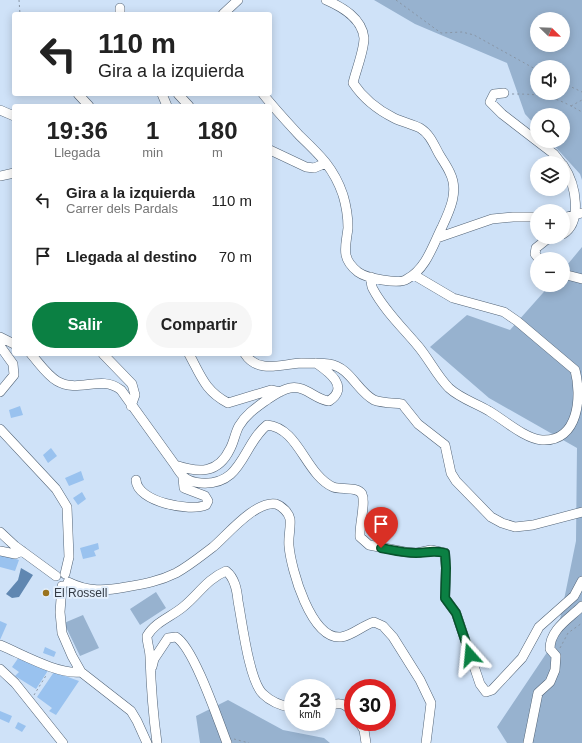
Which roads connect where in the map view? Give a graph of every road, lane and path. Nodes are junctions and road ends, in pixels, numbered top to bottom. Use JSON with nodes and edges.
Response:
{"nodes":[{"id":1,"x":18,"y":0,"type":"edge"},
{"id":2,"x":238,"y":0,"type":"edge"},
{"id":3,"x":326,"y":0,"type":"edge"},
{"id":4,"x":396,"y":0,"type":"edge"},
{"id":5,"x":346,"y":4,"type":"edge"},
{"id":6,"x":20,"y":12,"type":"edge"},
{"id":7,"x":225,"y":12,"type":"edge"},
{"id":8,"x":530,"y":66,"type":"edge"},
{"id":9,"x":570,"y":86,"type":"edge"},
{"id":10,"x":582,"y":92,"type":"edge"},
{"id":11,"x":504,"y":94,"type":"joint"},
{"id":12,"x":80,"y":96,"type":"edge"},
{"id":13,"x":180,"y":96,"type":"edge"},
{"id":14,"x":265,"y":96,"type":"edge"},
{"id":15,"x":582,"y":100,"type":"edge"},
{"id":16,"x":87,"y":104,"type":"edge"},
{"id":17,"x":187,"y":104,"type":"edge"},
{"id":18,"x":571,"y":106,"type":"junction"},
{"id":19,"x":0,"y":110,"type":"edge"},
{"id":20,"x":582,"y":112,"type":"edge"},
{"id":21,"x":12,"y":115,"type":"edge"},
{"id":22,"x":530,"y":136,"type":"edge"},
{"id":23,"x":546,"y":148,"type":"edge"},
{"id":24,"x":272,"y":151,"type":"edge"},
{"id":25,"x":556,"y":156,"type":"edge"},
{"id":26,"x":326,"y":163,"type":"junction"},
{"id":27,"x":12,"y":174,"type":"edge"},
{"id":28,"x":0,"y":176,"type":"edge"},
{"id":29,"x":570,"y":179,"type":"edge"},
{"id":30,"x":581,"y":213,"type":"edge"},
{"id":31,"x":570,"y":216,"type":"edge"},
{"id":32,"x":530,"y":217,"type":"edge"},
{"id":33,"x":570,"y":230,"type":"edge"},
{"id":34,"x":437,"y":238,"type":"junction"},
{"id":35,"x":541,"y":244,"type":"edge"},
{"id":36,"x":535,"y":252,"type":"edge"},
{"id":37,"x":414,"y":275,"type":"junction"},
{"id":38,"x":570,"y":276,"type":"edge"},
{"id":39,"x":371,"y":277,"type":"junction"},
{"id":40,"x":582,"y":279,"type":"edge"},
{"id":41,"x":0,"y":337,"type":"edge"},
{"id":42,"x":12,"y":343,"type":"edge"},
{"id":43,"x":0,"y":346,"type":"edge"},
{"id":44,"x":33,"y":356,"type":"edge"},
{"id":45,"x":105,"y":356,"type":"edge"},
{"id":46,"x":190,"y":356,"type":"edge"},
{"id":47,"x":246,"y":356,"type":"edge"},
{"id":48,"x":316,"y":363,"type":"junction"},
{"id":49,"x":0,"y":392,"type":"edge"},
{"id":50,"x":280,"y":392,"type":"junction"},
{"id":51,"x":131,"y":406,"type":"junction"},
{"id":52,"x":0,"y":429,"type":"edge"},
{"id":53,"x":175,"y":465,"type":"junction"},
{"id":54,"x":182,"y":478,"type":"junction"},
{"id":55,"x":136,"y":480,"type":"dead end"},
{"id":56,"x":582,"y":512,"type":"edge"},
{"id":57,"x":0,"y":532,"type":"edge"},
{"id":58,"x":0,"y":551,"type":"edge"},
{"id":59,"x":22,"y":552,"type":"junction"},
{"id":60,"x":63,"y":579,"type":"junction"},
{"id":61,"x":582,"y":581,"type":"edge"},
{"id":62,"x":582,"y":606,"type":"edge"},
{"id":63,"x":582,"y":623,"type":"edge"},
{"id":64,"x":0,"y":645,"type":"edge"},
{"id":65,"x":556,"y":656,"type":"junction"},
{"id":66,"x":52,"y":667,"type":"junction"},
{"id":67,"x":0,"y":669,"type":"edge"},
{"id":68,"x":81,"y":672,"type":"junction"},
{"id":69,"x":150,"y":674,"type":"junction"},
{"id":70,"x":30,"y":702,"type":"junction"},
{"id":71,"x":284,"y":705,"type":"edge"},
{"id":72,"x":364,"y":731,"type":"edge"},
{"id":73,"x":226,"y":741,"type":"edge"},
{"id":74,"x":63,"y":743,"type":"edge"},
{"id":75,"x":147,"y":743,"type":"edge"},
{"id":76,"x":157,"y":743,"type":"edge"},
{"id":77,"x":249,"y":743,"type":"edge"},
{"id":78,"x":366,"y":743,"type":"edge"},
{"id":79,"x":426,"y":743,"type":"edge"},
{"id":80,"x":528,"y":743,"type":"edge"}],
"edges":[{"from":1,"to":6,"type":"path"},
{"from":2,"to":7,"type":"street"},
{"from":3,"to":5,"type":"street"},
{"from":4,"to":8,"type":"path"},
{"from":5,"to":34,"type":"street"},
{"from":9,"to":10,"type":"path"},
{"from":11,"to":18,"type":"path"},
{"from":11,"to":22,"type":"street"},
{"from":12,"to":16,"type":"street"},
{"from":13,"to":17,"type":"street"},
{"from":14,"to":26,"type":"street"},
{"from":15,"to":18,"type":"path"},
{"from":18,"to":20,"type":"path"},
{"from":19,"to":21,"type":"street"},
{"from":23,"to":25,"type":"street"},
{"from":24,"to":26,"type":"street"},
{"from":26,"to":39,"type":"street"},
{"from":27,"to":28,"type":"street"},
{"from":29,"to":30,"type":"street"},
{"from":30,"to":31,"type":"street"},
{"from":30,"to":33,"type":"street"},
{"from":32,"to":34,"type":"street"},
{"from":34,"to":37,"type":"street"},
{"from":35,"to":36,"type":"street"},
{"from":37,"to":39,"type":"street"},
{"from":37,"to":39,"type":"street"},
{"from":38,"to":40,"type":"street"},
{"from":41,"to":42,"type":"street"},
{"from":43,"to":49,"type":"street"},
{"from":44,"to":51,"type":"street"},
{"from":45,"to":51,"type":"street"},
{"from":46,"to":50,"type":"street"},
{"from":47,"to":48,"type":"street"},
{"from":48,"to":50,"type":"street"},
{"from":48,"to":56,"type":"street"},
{"from":50,"to":53,"type":"street"},
{"from":51,"to":53,"type":"street"},
{"from":52,"to":60,"type":"street"},
{"from":53,"to":54,"type":"street"},
{"from":54,"to":55,"type":"street"},
{"from":54,"to":61,"type":"street"},
{"from":57,"to":59,"type":"street"},
{"from":58,"to":59,"type":"street"},
{"from":59,"to":60,"type":"street"},
{"from":60,"to":68,"type":"street"},
{"from":60,"to":79,"type":"street"},
{"from":62,"to":65,"type":"street"},
{"from":63,"to":65,"type":"path"},
{"from":64,"to":66,"type":"street"},
{"from":65,"to":80,"type":"street"},
{"from":66,"to":68,"type":"street"},
{"from":66,"to":70,"type":"path"},
{"from":67,"to":70,"type":"street"},
{"from":68,"to":75,"type":"street"},
{"from":69,"to":71,"type":"street"},
{"from":69,"to":73,"type":"street"},
{"from":69,"to":76,"type":"street"},
{"from":70,"to":74,"type":"street"},
{"from":72,"to":78,"type":"street"},
{"from":73,"to":77,"type":"path"}]}
